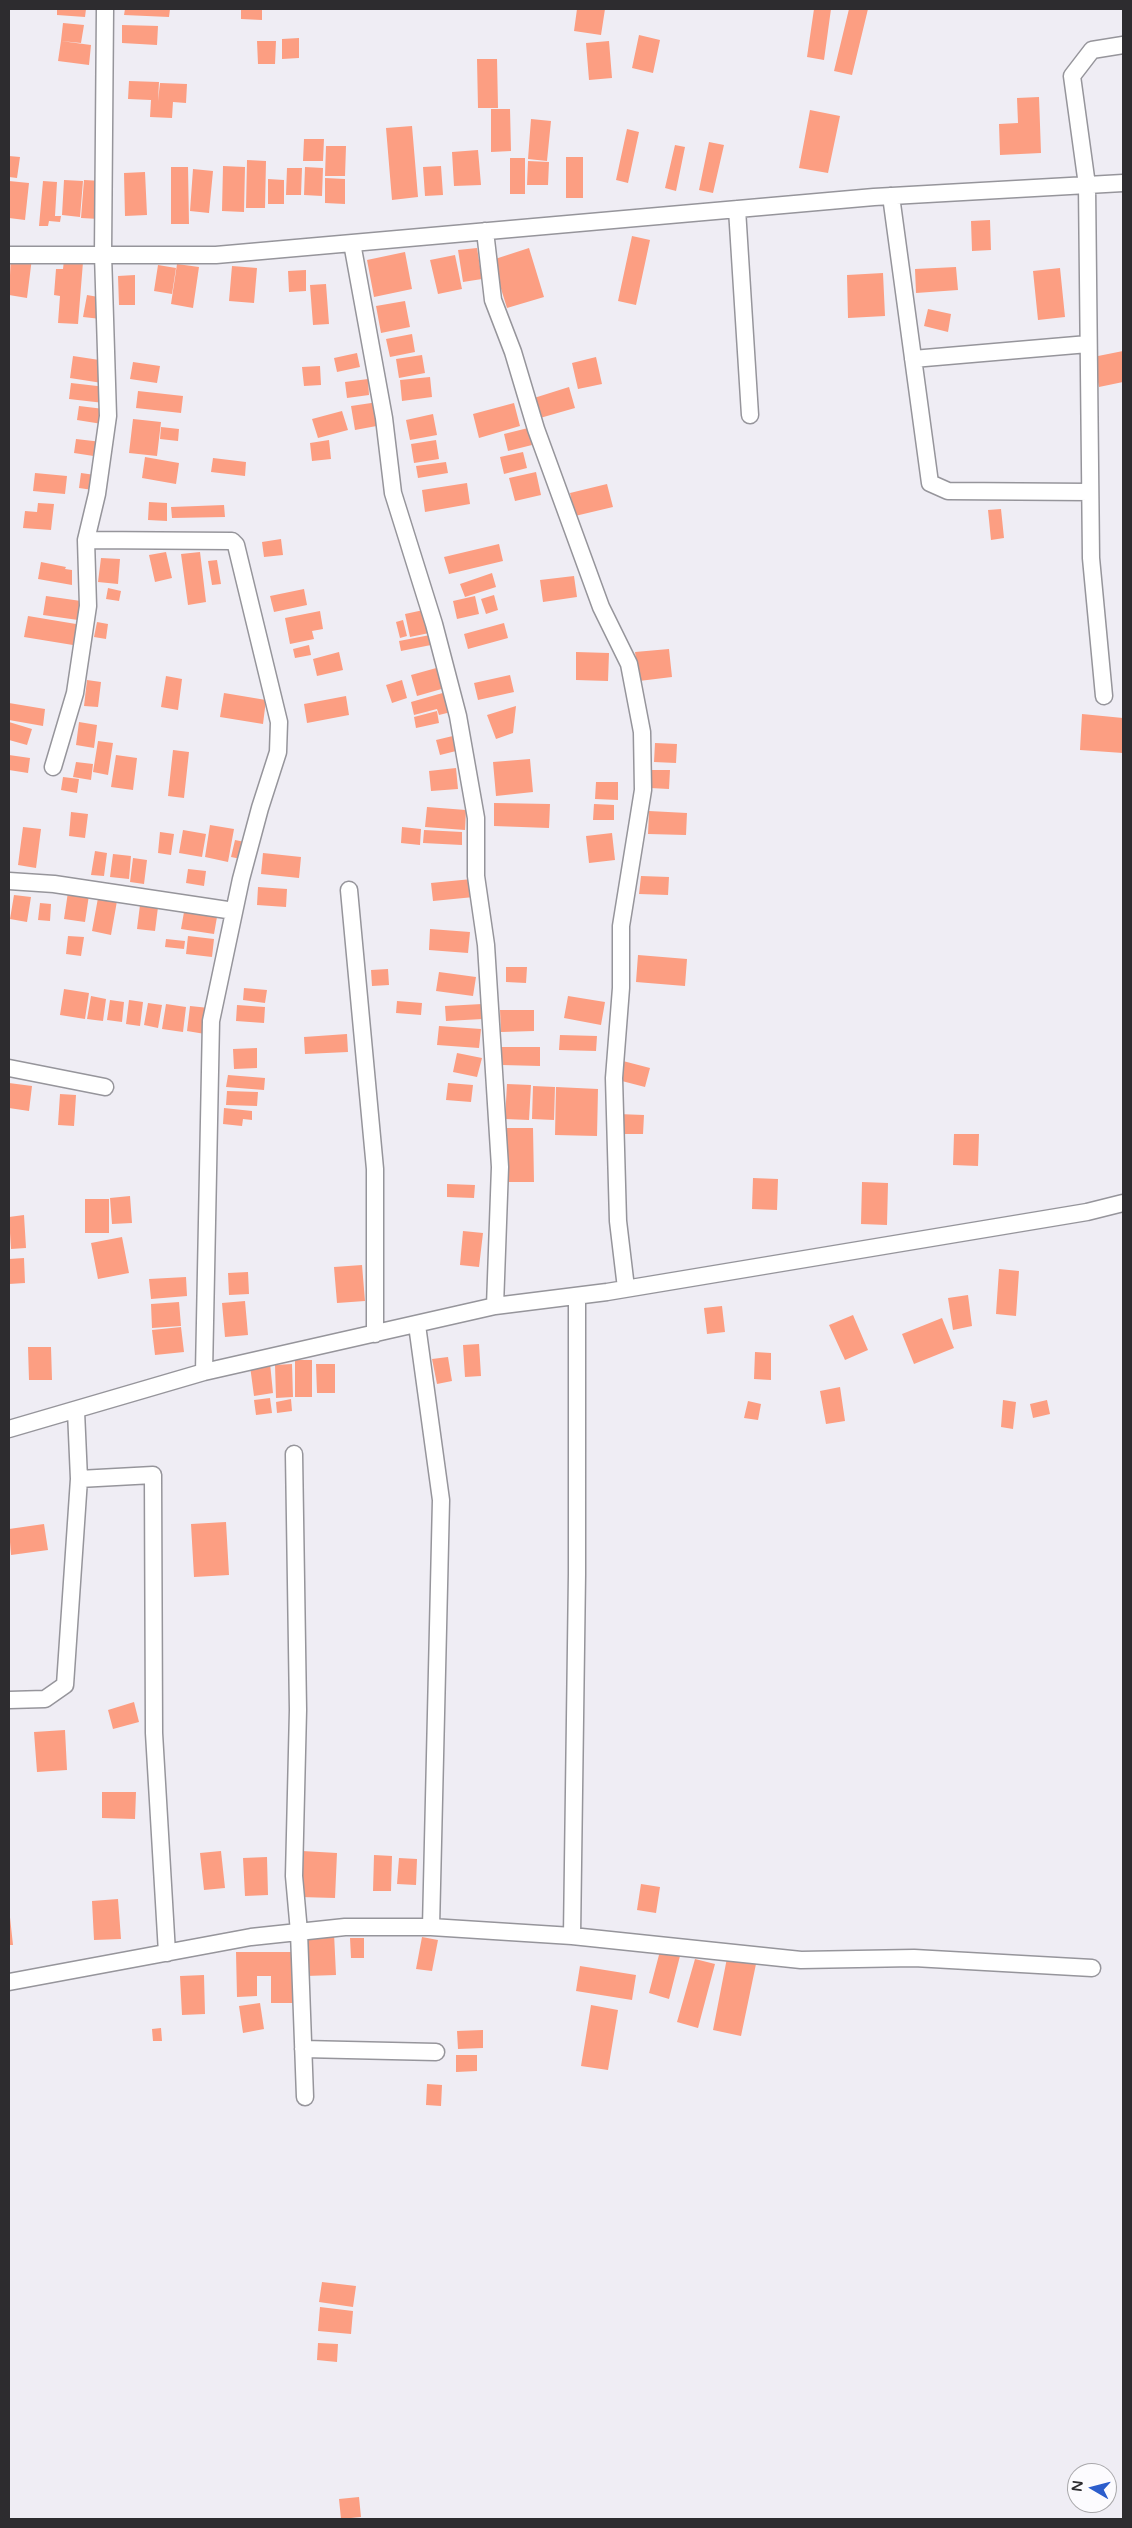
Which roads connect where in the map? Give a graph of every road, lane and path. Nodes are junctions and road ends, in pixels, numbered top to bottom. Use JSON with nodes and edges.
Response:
{"nodes":[{"id":1,"x":105,"y":9,"type":"edge"},
{"id":2,"x":1123,"y":45,"type":"edge"},
{"id":3,"x":1123,"y":184,"type":"edge"},
{"id":4,"x":1087,"y":185,"type":"junction"},
{"id":5,"x":890,"y":196,"type":"junction"},
{"id":6,"x":737,"y":209,"type":"junction"},
{"id":7,"x":485,"y":231,"type":"junction"},
{"id":8,"x":352,"y":243,"type":"junction"},
{"id":9,"x":103,"y":254,"type":"junction"},
{"id":10,"x":9,"y":255,"type":"edge"},
{"id":11,"x":1088,"y":344,"type":"junction"},
{"id":12,"x":913,"y":359,"type":"junction"},
{"id":13,"x":750,"y":415,"type":"dead end"},
{"id":14,"x":1090,"y":492,"type":"junction"},
{"id":15,"x":86,"y":540,"type":"junction"},
{"id":16,"x":1104,"y":696,"type":"dead end"},
{"id":17,"x":53,"y":767,"type":"dead end"},
{"id":18,"x":9,"y":880,"type":"edge"},
{"id":19,"x":349,"y":890,"type":"dead end"},
{"id":20,"x":234,"y":911,"type":"junction"},
{"id":21,"x":9,"y":1068,"type":"edge"},
{"id":22,"x":105,"y":1087,"type":"dead end"},
{"id":23,"x":1123,"y":1203,"type":"edge"},
{"id":24,"x":626,"y":1288,"type":"junction"},
{"id":25,"x":577,"y":1296,"type":"junction"},
{"id":26,"x":495,"y":1306,"type":"junction"},
{"id":27,"x":417,"y":1326,"type":"junction"},
{"id":28,"x":375,"y":1334,"type":"junction"},
{"id":29,"x":204,"y":1372,"type":"junction"},
{"id":30,"x":76,"y":1411,"type":"junction"},
{"id":31,"x":9,"y":1429,"type":"edge"},
{"id":32,"x":294,"y":1454,"type":"dead end"},
{"id":33,"x":79,"y":1479,"type":"junction"},
{"id":34,"x":9,"y":1700,"type":"edge"},
{"id":35,"x":431,"y":1926,"type":"junction"},
{"id":36,"x":299,"y":1932,"type":"junction"},
{"id":37,"x":572,"y":1936,"type":"junction"},
{"id":38,"x":167,"y":1952,"type":"junction"},
{"id":39,"x":1092,"y":1968,"type":"dead end"},
{"id":40,"x":9,"y":1982,"type":"edge"},
{"id":41,"x":303,"y":2049,"type":"junction"},
{"id":42,"x":436,"y":2052,"type":"dead end"},
{"id":43,"x":305,"y":2097,"type":"dead end"}],
"edges":[{"from":1,"to":9,"type":"street"},
{"from":2,"to":4,"type":"street"},
{"from":3,"to":4,"type":"street"},
{"from":4,"to":5,"type":"street"},
{"from":4,"to":11,"type":"street"},
{"from":5,"to":6,"type":"street"},
{"from":5,"to":12,"type":"street"},
{"from":6,"to":7,"type":"street"},
{"from":6,"to":13,"type":"street"},
{"from":7,"to":8,"type":"street"},
{"from":7,"to":24,"type":"street"},
{"from":8,"to":9,"type":"street"},
{"from":8,"to":26,"type":"street"},
{"from":9,"to":10,"type":"street"},
{"from":9,"to":15,"type":"street"},
{"from":11,"to":12,"type":"street"},
{"from":11,"to":14,"type":"street"},
{"from":12,"to":14,"type":"street"},
{"from":14,"to":16,"type":"street"},
{"from":15,"to":17,"type":"street"},
{"from":15,"to":20,"type":"street"},
{"from":18,"to":20,"type":"street"},
{"from":19,"to":28,"type":"street"},
{"from":20,"to":29,"type":"street"},
{"from":21,"to":22,"type":"street"},
{"from":23,"to":24,"type":"street"},
{"from":24,"to":25,"type":"street"},
{"from":25,"to":26,"type":"street"},
{"from":25,"to":37,"type":"street"},
{"from":26,"to":27,"type":"street"},
{"from":27,"to":28,"type":"street"},
{"from":27,"to":35,"type":"street"},
{"from":28,"to":29,"type":"street"},
{"from":29,"to":30,"type":"street"},
{"from":30,"to":31,"type":"street"},
{"from":30,"to":33,"type":"street"},
{"from":32,"to":36,"type":"street"},
{"from":33,"to":34,"type":"street"},
{"from":33,"to":38,"type":"street"},
{"from":35,"to":36,"type":"street"},
{"from":35,"to":37,"type":"street"},
{"from":36,"to":38,"type":"street"},
{"from":36,"to":41,"type":"street"},
{"from":37,"to":39,"type":"street"},
{"from":38,"to":40,"type":"street"},
{"from":41,"to":42,"type":"street"},
{"from":41,"to":43,"type":"street"}]}
